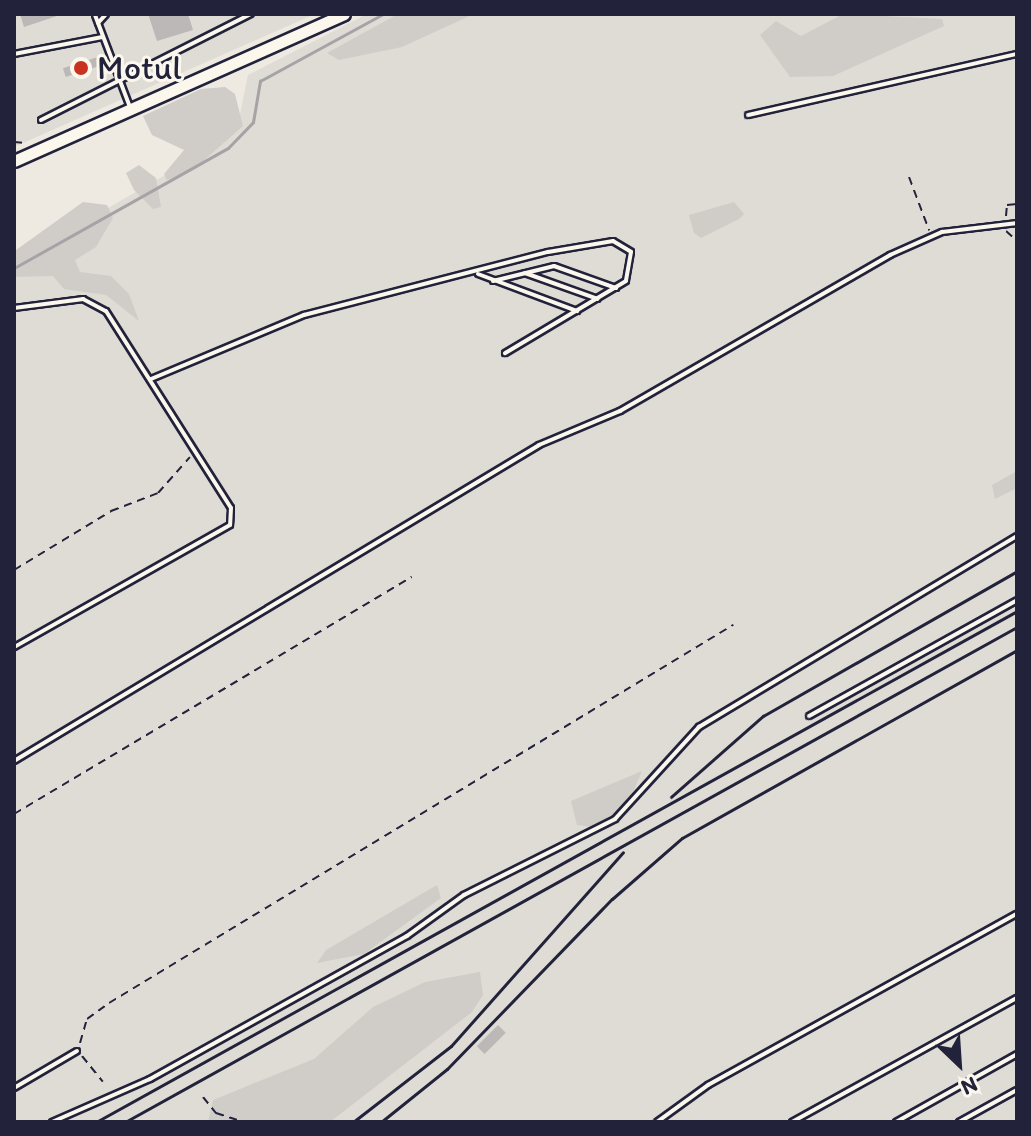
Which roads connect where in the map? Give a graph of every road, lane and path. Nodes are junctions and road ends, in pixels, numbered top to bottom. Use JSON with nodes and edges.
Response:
{"nodes":[{"id":1,"x":106,"y":14,"type":"edge"},
{"id":2,"x":251,"y":14,"type":"edge"},
{"id":3,"x":344,"y":14,"type":"edge"},
{"id":4,"x":95,"y":15,"type":"edge"},
{"id":5,"x":98,"y":23,"type":"junction"},
{"id":6,"x":102,"y":37,"type":"junction"},
{"id":7,"x":14,"y":54,"type":"edge"},
{"id":8,"x":1017,"y":54,"type":"edge"},
{"id":9,"x":120,"y":85,"type":"junction"},
{"id":10,"x":131,"y":109,"type":"junction"},
{"id":11,"x":748,"y":115,"type":"dead end"},
{"id":12,"x":41,"y":120,"type":"dead end"},
{"id":13,"x":14,"y":162,"type":"edge"},
{"id":14,"x":14,"y":174,"type":"edge"},
{"id":15,"x":909,"y":177,"type":"dead end"},
{"id":16,"x":1017,"y":204,"type":"edge"},
{"id":17,"x":1005,"y":223,"type":"junction"},
{"id":18,"x":1017,"y":223,"type":"edge"},
{"id":19,"x":931,"y":235,"type":"junction"},
{"id":20,"x":1017,"y":241,"type":"edge"},
{"id":21,"x":476,"y":273,"type":"junction"},
{"id":22,"x":523,"y":273,"type":"junction"},
{"id":23,"x":493,"y":281,"type":"junction"},
{"id":24,"x":616,"y":288,"type":"junction"},
{"id":25,"x":598,"y":299,"type":"junction"},
{"id":26,"x":14,"y":308,"type":"edge"},
{"id":27,"x":577,"y":311,"type":"junction"},
{"id":28,"x":505,"y":353,"type":"dead end"},
{"id":29,"x":151,"y":379,"type":"junction"},
{"id":30,"x":192,"y":444,"type":"junction"},
{"id":31,"x":1017,"y":536,"type":"edge"},
{"id":32,"x":14,"y":570,"type":"edge"},
{"id":33,"x":412,"y":577,"type":"dead end"},
{"id":34,"x":1017,"y":600,"type":"edge"},
{"id":35,"x":733,"y":625,"type":"dead end"},
{"id":36,"x":14,"y":647,"type":"edge"},
{"id":37,"x":809,"y":716,"type":"dead end"},
{"id":38,"x":14,"y":761,"type":"edge"},
{"id":39,"x":14,"y":814,"type":"edge"},
{"id":40,"x":1017,"y":914,"type":"edge"},
{"id":41,"x":1017,"y":998,"type":"edge"},
{"id":42,"x":77,"y":1051,"type":"junction"},
{"id":43,"x":1017,"y":1054,"type":"edge"},
{"id":44,"x":103,"y":1082,"type":"dead end"},
{"id":45,"x":14,"y":1088,"type":"edge"},
{"id":46,"x":1017,"y":1090,"type":"edge"},
{"id":47,"x":203,"y":1097,"type":"dead end"},
{"id":48,"x":52,"y":1122,"type":"edge"},
{"id":49,"x":244,"y":1122,"type":"edge"},
{"id":50,"x":657,"y":1122,"type":"edge"},
{"id":51,"x":792,"y":1122,"type":"edge"},
{"id":52,"x":896,"y":1122,"type":"edge"},
{"id":53,"x":959,"y":1122,"type":"edge"}],
"edges":[{"from":1,"to":5,"type":"lane"},
{"from":2,"to":9,"type":"lane"},
{"from":3,"to":10,"type":"street"},
{"from":4,"to":5,"type":"lane"},
{"from":5,"to":6,"type":"lane"},
{"from":6,"to":7,"type":"lane"},
{"from":6,"to":9,"type":"lane"},
{"from":8,"to":11,"type":"lane"},
{"from":9,"to":10,"type":"lane"},
{"from":9,"to":12,"type":"lane"},
{"from":10,"to":13,"type":"street"},
{"from":13,"to":14,"type":"street"},
{"from":15,"to":19,"type":"path"},
{"from":16,"to":17,"type":"path"},
{"from":17,"to":18,"type":"lane"},
{"from":17,"to":19,"type":"lane"},
{"from":17,"to":20,"type":"path"},
{"from":19,"to":38,"type":"lane"},
{"from":21,"to":23,"type":"lane"},
{"from":21,"to":24,"type":"lane"},
{"from":21,"to":29,"type":"lane"},
{"from":22,"to":23,"type":"lane"},
{"from":22,"to":24,"type":"lane"},
{"from":22,"to":25,"type":"lane"},
{"from":23,"to":27,"type":"lane"},
{"from":24,"to":25,"type":"lane"},
{"from":25,"to":27,"type":"lane"},
{"from":26,"to":29,"type":"lane"},
{"from":27,"to":28,"type":"lane"},
{"from":29,"to":30,"type":"lane"},
{"from":30,"to":32,"type":"path"},
{"from":30,"to":36,"type":"lane"},
{"from":31,"to":48,"type":"lane"},
{"from":33,"to":39,"type":"path"},
{"from":34,"to":37,"type":"lane"},
{"from":35,"to":42,"type":"path"},
{"from":40,"to":50,"type":"lane"},
{"from":41,"to":51,"type":"lane"},
{"from":42,"to":44,"type":"path"},
{"from":42,"to":45,"type":"lane"},
{"from":43,"to":52,"type":"lane"},
{"from":46,"to":53,"type":"lane"},
{"from":47,"to":49,"type":"path"}]}
